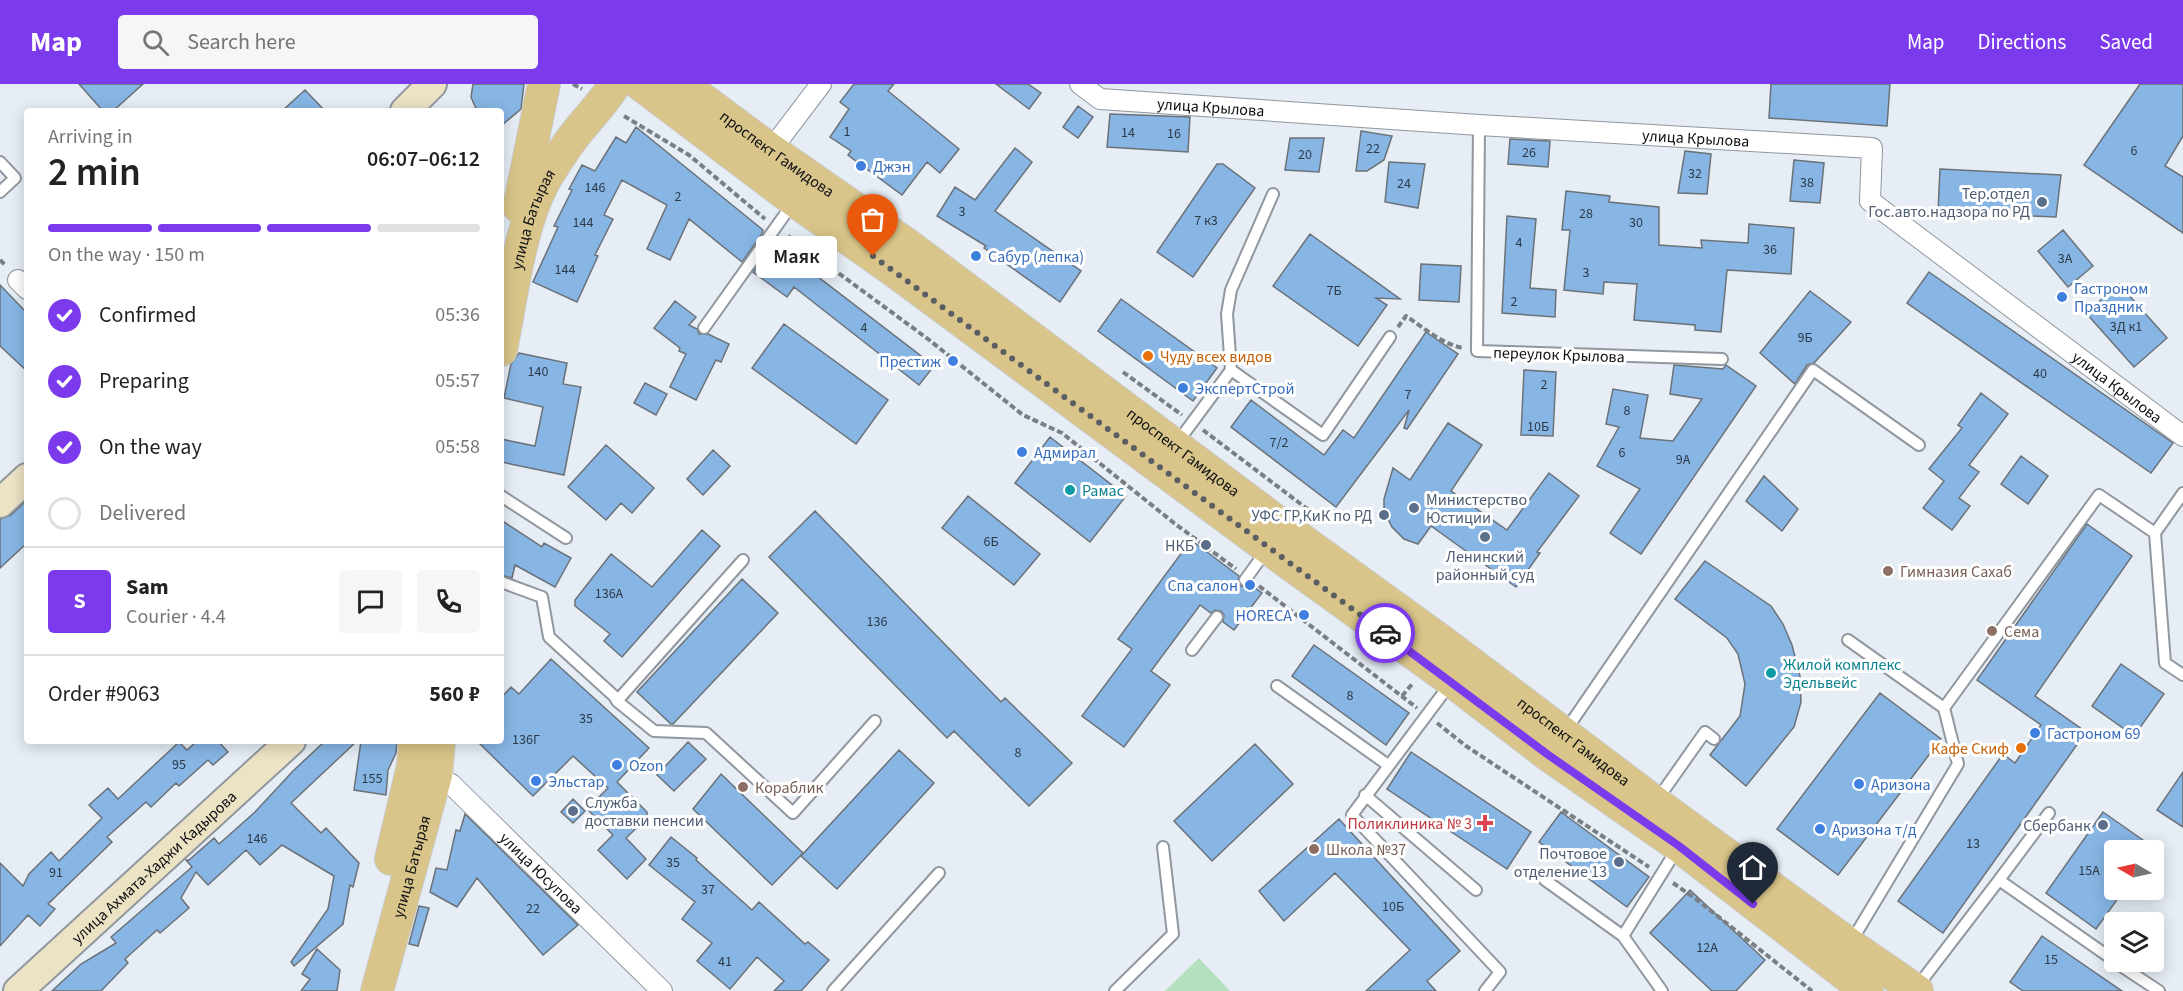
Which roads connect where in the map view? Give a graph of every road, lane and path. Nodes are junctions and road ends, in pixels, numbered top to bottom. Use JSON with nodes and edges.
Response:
{"nodes":[{"id":1,"x":432,"y":84,"type":"edge"},
{"id":2,"x":615,"y":84,"type":"edge"},
{"id":3,"x":640,"y":84,"type":"edge"},
{"id":4,"x":682,"y":84,"type":"edge"},
{"id":5,"x":820,"y":84,"type":"edge"},
{"id":6,"x":1080,"y":84,"type":"edge"},
{"id":7,"x":541,"y":96,"type":"edge"},
{"id":8,"x":408,"y":108,"type":"edge"},
{"id":9,"x":627,"y":118,"type":"dead end"},
{"id":10,"x":1479,"y":125,"type":"junction"},
{"id":11,"x":578,"y":131,"type":"junction"},
{"id":12,"x":771,"y":150,"type":"junction"},
{"id":13,"x":0,"y":162,"type":"edge"},
{"id":14,"x":0,"y":192,"type":"edge"},
{"id":15,"x":1273,"y":194,"type":"dead end"},
{"id":16,"x":795,"y":201,"type":"junction"},
{"id":17,"x":775,"y":227,"type":"junction"},
{"id":18,"x":901,"y":258,"type":"junction"},
{"id":19,"x":504,"y":281,"type":"edge"},
{"id":20,"x":704,"y":328,"type":"dead end"},
{"id":21,"x":504,"y":336,"type":"edge"},
{"id":22,"x":1390,"y":337,"type":"joint"},
{"id":23,"x":1477,"y":351,"type":"junction"},
{"id":24,"x":1722,"y":359,"type":"dead end"},
{"id":25,"x":1231,"y":370,"type":"junction"},
{"id":26,"x":2183,"y":436,"type":"edge"},
{"id":27,"x":1919,"y":445,"type":"dead end"},
{"id":28,"x":1175,"y":446,"type":"junction"},
{"id":29,"x":24,"y":481,"type":"edge"},
{"id":30,"x":2183,"y":494,"type":"edge"},
{"id":31,"x":504,"y":498,"type":"edge"},
{"id":32,"x":0,"y":503,"type":"edge"},
{"id":33,"x":2155,"y":533,"type":"junction"},
{"id":34,"x":566,"y":538,"type":"dead end"},
{"id":35,"x":1268,"y":548,"type":"junction"},
{"id":36,"x":743,"y":560,"type":"dead end"},
{"id":37,"x":1246,"y":579,"type":"junction"},
{"id":38,"x":504,"y":583,"type":"edge"},
{"id":39,"x":1217,"y":617,"type":"dead end"},
{"id":40,"x":1848,"y":640,"type":"dead end"},
{"id":41,"x":1192,"y":650,"type":"dead end"},
{"id":42,"x":2183,"y":675,"type":"edge"},
{"id":43,"x":1452,"y":681,"type":"junction"},
{"id":44,"x":1277,"y":686,"type":"dead end"},
{"id":45,"x":617,"y":701,"type":"junction"},
{"id":46,"x":1944,"y":708,"type":"junction"},
{"id":47,"x":1426,"y":715,"type":"junction"},
{"id":48,"x":876,"y":721,"type":"dead end"},
{"id":49,"x":1564,"y":734,"type":"junction"},
{"id":50,"x":1714,"y":739,"type":"dead end"},
{"id":51,"x":288,"y":744,"type":"edge"},
{"id":52,"x":436,"y":744,"type":"edge"},
{"id":53,"x":421,"y":761,"type":"edge"},
{"id":54,"x":1388,"y":765,"type":"junction"},
{"id":55,"x":1365,"y":795,"type":"junction"},
{"id":56,"x":1656,"y":803,"type":"junction"},
{"id":57,"x":2049,"y":813,"type":"dead end"},
{"id":58,"x":1679,"y":846,"type":"junction"},
{"id":59,"x":1163,"y":847,"type":"dead end"},
{"id":60,"x":939,"y":873,"type":"dead end"},
{"id":61,"x":1661,"y":875,"type":"junction"},
{"id":62,"x":1545,"y":880,"type":"dead end"},
{"id":63,"x":1999,"y":880,"type":"junction"},
{"id":64,"x":1476,"y":890,"type":"dead end"},
{"id":65,"x":1623,"y":936,"type":"junction"},
{"id":66,"x":1850,"y":945,"type":"junction"},
{"id":67,"x":2104,"y":954,"type":"edge"},
{"id":68,"x":2130,"y":972,"type":"edge"},
{"id":69,"x":1850,"y":986,"type":"edge"},
{"id":70,"x":1916,"y":990,"type":"edge"},
{"id":71,"x":18,"y":991,"type":"edge"},
{"id":72,"x":360,"y":991,"type":"edge"},
{"id":73,"x":377,"y":991,"type":"edge"},
{"id":74,"x":662,"y":991,"type":"edge"},
{"id":75,"x":833,"y":991,"type":"edge"},
{"id":76,"x":1115,"y":991,"type":"edge"},
{"id":77,"x":1485,"y":991,"type":"edge"},
{"id":78,"x":1662,"y":991,"type":"edge"},
{"id":79,"x":1812,"y":991,"type":"edge"},
{"id":80,"x":2159,"y":991,"type":"edge"}],
"edges":[{"from":1,"to":8,"type":"main road"},
{"from":2,"to":11,"type":"main road","name":"улица Батырая"},
{"from":3,"to":16,"type":"main road","name":"проспект Гамидова"},
{"from":4,"to":12,"type":"main road","name":"проспект Гамидова"},
{"from":5,"to":12,"type":"street"},
{"from":6,"to":10,"type":"street","name":"улица Крылова"},
{"from":7,"to":11,"type":"main road"},
{"from":7,"to":19,"type":"main road","name":"улица Батырая"},
{"from":9,"to":17,"type":"path"},
{"from":10,"to":23,"type":"lane","name":"переулок Крылова"},
{"from":10,"to":26,"type":"street","name":"улица Крылова"},
{"from":11,"to":21,"type":"main road","name":"улица Батырая"},
{"from":12,"to":18,"type":"main road","name":"проспект Гамидова"},
{"from":13,"to":14,"type":"lane"},
{"from":15,"to":25,"type":"lane"},
{"from":16,"to":17,"type":"lane"},
{"from":16,"to":18,"type":"main road","name":"проспект Гамидова"},
{"from":17,"to":20,"type":"lane"},
{"from":17,"to":37,"type":"path"},
{"from":18,"to":28,"type":"main road","name":"проспект Гамидова"},
{"from":18,"to":35,"type":"main road","name":"проспект Гамидова"},
{"from":22,"to":23,"type":"path"},
{"from":22,"to":25,"type":"lane"},
{"from":23,"to":24,"type":"lane","name":"переулок Крылова"},
{"from":25,"to":28,"type":"lane"},
{"from":27,"to":49,"type":"lane"},
{"from":28,"to":49,"type":"main road","name":"проспект Гамидова"},
{"from":29,"to":32,"type":"main road"},
{"from":30,"to":33,"type":"lane"},
{"from":31,"to":34,"type":"lane"},
{"from":33,"to":42,"type":"lane"},
{"from":33,"to":46,"type":"lane"},
{"from":35,"to":37,"type":"lane"},
{"from":35,"to":43,"type":"main road","name":"проспект Гамидова"},
{"from":36,"to":45,"type":"lane"},
{"from":37,"to":47,"type":"path"},
{"from":38,"to":45,"type":"lane"},
{"from":39,"to":41,"type":"lane"},
{"from":40,"to":46,"type":"lane"},
{"from":43,"to":47,"type":"lane"},
{"from":43,"to":58,"type":"main road","name":"проспект Гамидова"},
{"from":44,"to":54,"type":"lane"},
{"from":45,"to":48,"type":"lane"},
{"from":46,"to":66,"type":"lane"},
{"from":47,"to":54,"type":"lane"},
{"from":47,"to":61,"type":"path"},
{"from":49,"to":56,"type":"main road","name":"проспект Гамидова"},
{"from":50,"to":56,"type":"lane"},
{"from":51,"to":71,"type":"main road","name":"улица Ахмата-Хаджи Кадырова"},
{"from":52,"to":53,"type":"main road","name":"улица Батырая"},
{"from":53,"to":72,"type":"main road","name":"улица Батырая"},
{"from":53,"to":73,"type":"main road","name":"улица Батырая"},
{"from":53,"to":74,"type":"street","name":"улица Юсупова"},
{"from":54,"to":55,"type":"lane"},
{"from":55,"to":64,"type":"lane"},
{"from":55,"to":77,"type":"lane"},
{"from":56,"to":66,"type":"main road","name":"проспект Гамидова"},
{"from":57,"to":63,"type":"lane"},
{"from":58,"to":61,"type":"lane"},
{"from":58,"to":69,"type":"main road","name":"проспект Гамидова"},
{"from":59,"to":76,"type":"lane"},
{"from":60,"to":75,"type":"lane"},
{"from":61,"to":65,"type":"lane"},
{"from":61,"to":79,"type":"path"},
{"from":62,"to":65,"type":"lane"},
{"from":63,"to":67,"type":"lane"},
{"from":63,"to":70,"type":"lane"},
{"from":65,"to":78,"type":"lane"},
{"from":66,"to":69,"type":"street"},
{"from":66,"to":70,"type":"main road","name":"проспект Гамидова"},
{"from":68,"to":80,"type":"lane"}]}
